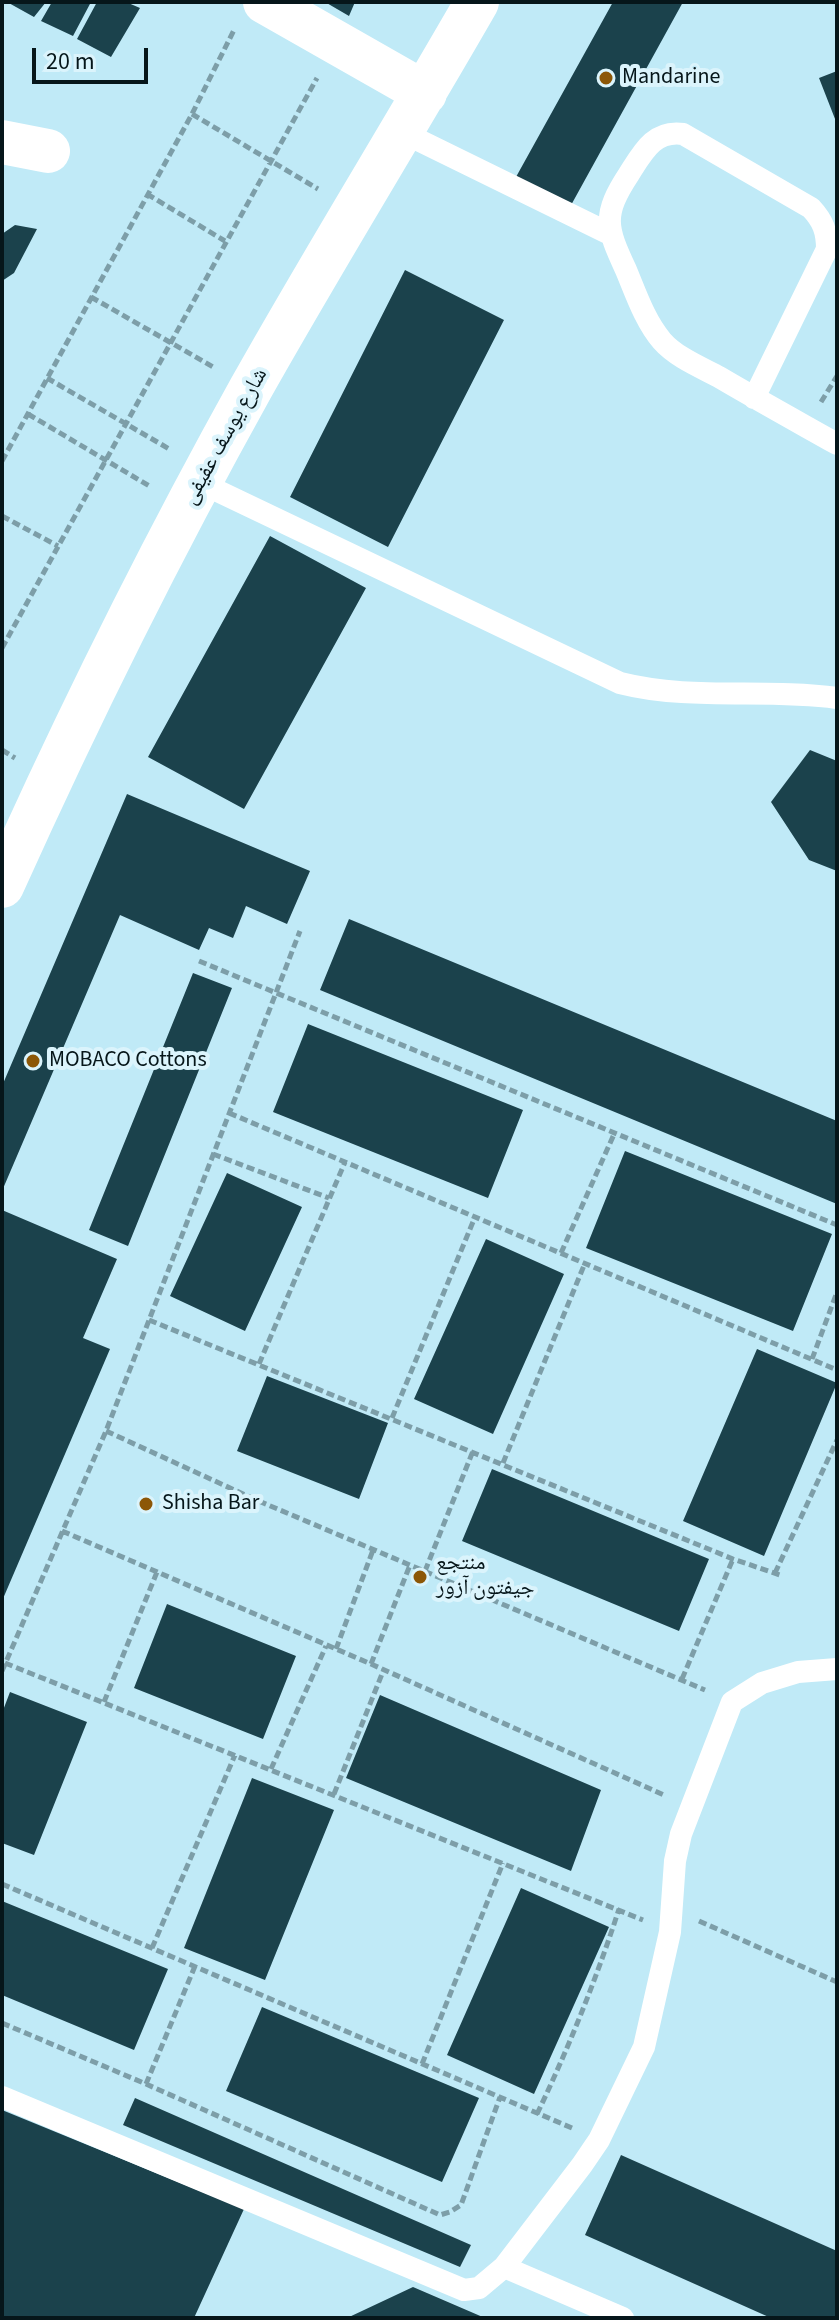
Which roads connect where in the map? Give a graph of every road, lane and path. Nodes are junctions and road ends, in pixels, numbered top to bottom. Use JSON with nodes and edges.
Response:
{"nodes":[{"id":1,"x":477,"y":2,"type":"edge"},
{"id":2,"x":253,"y":9,"type":"edge"},
{"id":3,"x":337,"y":44,"type":"junction"},
{"id":4,"x":425,"y":93,"type":"junction"},
{"id":5,"x":192,"y":114,"type":"junction"},
{"id":6,"x":402,"y":132,"type":"junction"},
{"id":7,"x":2,"y":142,"type":"edge"},
{"id":8,"x":48,"y":151,"type":"dead end"},
{"id":9,"x":270,"y":161,"type":"junction"},
{"id":10,"x":147,"y":194,"type":"junction"},
{"id":11,"x":355,"y":211,"type":"junction"},
{"id":12,"x":610,"y":234,"type":"junction"},
{"id":13,"x":225,"y":241,"type":"junction"},
{"id":14,"x":91,"y":297,"type":"junction"},
{"id":15,"x":170,"y":342,"type":"junction"},
{"id":16,"x":837,"y":376,"type":"edge"},
{"id":17,"x":47,"y":378,"type":"junction"},
{"id":18,"x":251,"y":388,"type":"junction"},
{"id":19,"x":754,"y":398,"type":"junction"},
{"id":20,"x":829,"y":406,"type":"dead end"},
{"id":21,"x":28,"y":414,"type":"junction"},
{"id":22,"x":126,"y":422,"type":"junction"},
{"id":23,"x":837,"y":444,"type":"edge"},
{"id":24,"x":104,"y":459,"type":"junction"},
{"id":25,"x":2,"y":461,"type":"edge"},
{"id":26,"x":198,"y":488,"type":"junction"},
{"id":27,"x":2,"y":516,"type":"edge"},
{"id":28,"x":58,"y":546,"type":"junction"},
{"id":29,"x":2,"y":648,"type":"edge"},
{"id":30,"x":837,"y":698,"type":"edge"},
{"id":31,"x":2,"y":886,"type":"edge"},
{"id":32,"x":300,"y":931,"type":"dead end"},
{"id":33,"x":199,"y":961,"type":"dead end"},
{"id":34,"x":276,"y":993,"type":"junction"},
{"id":35,"x":229,"y":1113,"type":"junction"},
{"id":36,"x":615,"y":1132,"type":"junction"},
{"id":37,"x":213,"y":1154,"type":"junction"},
{"id":38,"x":345,"y":1162,"type":"junction"},
{"id":39,"x":329,"y":1198,"type":"junction"},
{"id":40,"x":475,"y":1217,"type":"junction"},
{"id":41,"x":837,"y":1225,"type":"edge"},
{"id":42,"x":561,"y":1253,"type":"junction"},
{"id":43,"x":585,"y":1263,"type":"junction"},
{"id":44,"x":837,"y":1292,"type":"edge"},
{"id":45,"x":149,"y":1320,"type":"junction"},
{"id":46,"x":812,"y":1359,"type":"junction"},
{"id":47,"x":259,"y":1364,"type":"junction"},
{"id":48,"x":837,"y":1370,"type":"edge"},
{"id":49,"x":392,"y":1418,"type":"junction"},
{"id":50,"x":106,"y":1431,"type":"junction"},
{"id":51,"x":837,"y":1440,"type":"edge"},
{"id":52,"x":473,"y":1451,"type":"junction"},
{"id":53,"x":503,"y":1463,"type":"junction"},
{"id":54,"x":62,"y":1531,"type":"junction"},
{"id":55,"x":373,"y":1550,"type":"junction"},
{"id":56,"x":733,"y":1559,"type":"junction"},
{"id":57,"x":410,"y":1565,"type":"junction"},
{"id":58,"x":425,"y":1571,"type":"junction"},
{"id":59,"x":157,"y":1572,"type":"junction"},
{"id":60,"x":775,"y":1573,"type":"junction"},
{"id":61,"x":783,"y":1576,"type":"dead end"},
{"id":62,"x":326,"y":1646,"type":"junction"},
{"id":63,"x":336,"y":1649,"type":"junction"},
{"id":64,"x":5,"y":1663,"type":"junction"},
{"id":65,"x":371,"y":1664,"type":"junction"},
{"id":66,"x":384,"y":1669,"type":"junction"},
{"id":67,"x":837,"y":1669,"type":"edge"},
{"id":68,"x":2,"y":1671,"type":"edge"},
{"id":69,"x":682,"y":1679,"type":"junction"},
{"id":70,"x":104,"y":1702,"type":"junction"},
{"id":71,"x":732,"y":1702,"type":"junction"},
{"id":72,"x":235,"y":1755,"type":"junction"},
{"id":73,"x":271,"y":1769,"type":"junction"},
{"id":74,"x":334,"y":1794,"type":"junction"},
{"id":75,"x":691,"y":1807,"type":"junction"},
{"id":76,"x":503,"y":1863,"type":"junction"},
{"id":77,"x":2,"y":1884,"type":"edge"},
{"id":78,"x":619,"y":1909,"type":"junction"},
{"id":79,"x":671,"y":1921,"type":"junction"},
{"id":80,"x":152,"y":1948,"type":"junction"},
{"id":81,"x":195,"y":1966,"type":"junction"},
{"id":82,"x":837,"y":1982,"type":"edge"},
{"id":83,"x":2,"y":2023,"type":"edge"},
{"id":84,"x":422,"y":2064,"type":"junction"},
{"id":85,"x":146,"y":2084,"type":"junction"},
{"id":86,"x":2,"y":2097,"type":"edge"},
{"id":87,"x":500,"y":2097,"type":"junction"},
{"id":88,"x":537,"y":2114,"type":"junction"},
{"id":89,"x":599,"y":2140,"type":"junction"},
{"id":90,"x":504,"y":2267,"type":"junction"},
{"id":91,"x":623,"y":2318,"type":"edge"}],
"edges":[{"from":1,"to":4,"type":"street","name":"شارع يوسف عفيفى"},
{"from":2,"to":3,"type":"street"},
{"from":2,"to":5,"type":"path"},
{"from":3,"to":4,"type":"street"},
{"from":3,"to":9,"type":"path"},
{"from":4,"to":6,"type":"street","name":"شارع يوسف عفيفى"},
{"from":5,"to":9,"type":"path"},
{"from":5,"to":10,"type":"path"},
{"from":6,"to":11,"type":"street","name":"شارع يوسف عفيفى"},
{"from":6,"to":12,"type":"lane"},
{"from":7,"to":8,"type":"street"},
{"from":9,"to":11,"type":"path"},
{"from":9,"to":13,"type":"path"},
{"from":10,"to":13,"type":"path"},
{"from":10,"to":14,"type":"path"},
{"from":11,"to":18,"type":"street","name":"شارع يوسف عفيفى"},
{"from":12,"to":19,"type":"lane"},
{"from":12,"to":19,"type":"lane"},
{"from":13,"to":15,"type":"path"},
{"from":14,"to":15,"type":"path"},
{"from":14,"to":17,"type":"path"},
{"from":15,"to":18,"type":"path"},
{"from":15,"to":22,"type":"path"},
{"from":16,"to":20,"type":"path"},
{"from":17,"to":21,"type":"path"},
{"from":17,"to":22,"type":"path"},
{"from":18,"to":26,"type":"street","name":"شارع يوسف عفيفى"},
{"from":19,"to":23,"type":"lane"},
{"from":21,"to":24,"type":"path"},
{"from":21,"to":25,"type":"path"},
{"from":22,"to":24,"type":"path"},
{"from":22,"to":26,"type":"path"},
{"from":24,"to":26,"type":"path"},
{"from":24,"to":28,"type":"path"},
{"from":26,"to":30,"type":"lane"},
{"from":26,"to":31,"type":"street","name":"شارع يوسف عفيفى"},
{"from":27,"to":28,"type":"path"},
{"from":28,"to":29,"type":"path"},
{"from":32,"to":34,"type":"path"},
{"from":33,"to":34,"type":"path"},
{"from":34,"to":35,"type":"path"},
{"from":34,"to":36,"type":"path"},
{"from":35,"to":37,"type":"path"},
{"from":35,"to":38,"type":"path"},
{"from":36,"to":41,"type":"path"},
{"from":36,"to":42,"type":"path"},
{"from":37,"to":39,"type":"path"},
{"from":37,"to":45,"type":"path"},
{"from":38,"to":39,"type":"path"},
{"from":38,"to":40,"type":"path"},
{"from":39,"to":47,"type":"path"},
{"from":40,"to":42,"type":"path"},
{"from":40,"to":49,"type":"path"},
{"from":42,"to":43,"type":"path"},
{"from":43,"to":46,"type":"path"},
{"from":43,"to":53,"type":"path"},
{"from":44,"to":46,"type":"path"},
{"from":45,"to":47,"type":"path"},
{"from":45,"to":50,"type":"path"},
{"from":46,"to":48,"type":"path"},
{"from":47,"to":49,"type":"path"},
{"from":49,"to":52,"type":"path"},
{"from":50,"to":54,"type":"path"},
{"from":50,"to":55,"type":"path"},
{"from":51,"to":60,"type":"path"},
{"from":52,"to":53,"type":"path"},
{"from":52,"to":58,"type":"path"},
{"from":53,"to":56,"type":"path"},
{"from":54,"to":59,"type":"path"},
{"from":54,"to":64,"type":"path"},
{"from":55,"to":57,"type":"path"},
{"from":55,"to":63,"type":"path"},
{"from":56,"to":60,"type":"path"},
{"from":56,"to":69,"type":"path"},
{"from":57,"to":58,"type":"path"},
{"from":57,"to":65,"type":"path"},
{"from":58,"to":69,"type":"path"},
{"from":59,"to":62,"type":"path"},
{"from":59,"to":70,"type":"path"},
{"from":60,"to":61,"type":"path"},
{"from":62,"to":63,"type":"path"},
{"from":62,"to":73,"type":"path"},
{"from":63,"to":65,"type":"path"},
{"from":64,"to":68,"type":"path"},
{"from":64,"to":70,"type":"path"},
{"from":65,"to":66,"type":"path"},
{"from":66,"to":74,"type":"path"},
{"from":66,"to":75,"type":"path"},
{"from":67,"to":71,"type":"lane"},
{"from":69,"to":71,"type":"path"},
{"from":70,"to":72,"type":"path"},
{"from":71,"to":75,"type":"lane"},
{"from":72,"to":73,"type":"path"},
{"from":72,"to":80,"type":"path"},
{"from":73,"to":74,"type":"path"},
{"from":74,"to":76,"type":"path"},
{"from":75,"to":79,"type":"lane"},
{"from":76,"to":78,"type":"path"},
{"from":76,"to":84,"type":"path"},
{"from":77,"to":80,"type":"path"},
{"from":78,"to":79,"type":"path"},
{"from":78,"to":88,"type":"path"},
{"from":79,"to":82,"type":"path"},
{"from":79,"to":89,"type":"lane"},
{"from":80,"to":81,"type":"path"},
{"from":81,"to":84,"type":"path"},
{"from":81,"to":85,"type":"path"},
{"from":83,"to":85,"type":"path"},
{"from":84,"to":87,"type":"path"},
{"from":85,"to":87,"type":"path"},
{"from":86,"to":90,"type":"lane"},
{"from":87,"to":88,"type":"path"},
{"from":88,"to":89,"type":"path"},
{"from":89,"to":90,"type":"lane"},
{"from":90,"to":91,"type":"lane"}]}
